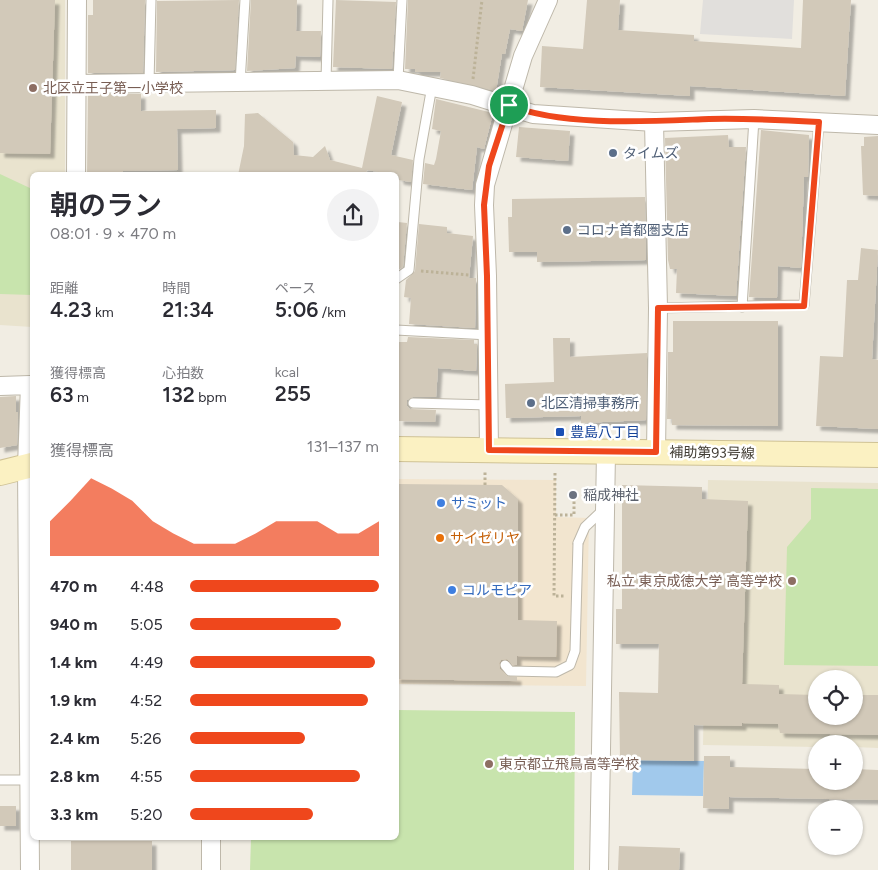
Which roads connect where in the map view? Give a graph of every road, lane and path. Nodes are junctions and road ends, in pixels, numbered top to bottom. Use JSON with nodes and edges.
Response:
{"nodes":[{"id":1,"x":77,"y":0,"type":"edge"},
{"id":2,"x":151,"y":0,"type":"edge"},
{"id":3,"x":245,"y":0,"type":"edge"},
{"id":4,"x":328,"y":0,"type":"edge"},
{"id":5,"x":402,"y":0,"type":"edge"},
{"id":6,"x":482,"y":0,"type":"edge"},
{"id":7,"x":548,"y":0,"type":"edge"},
{"id":8,"x":398,"y":80,"type":"junction"},
{"id":9,"x":326,"y":82,"type":"junction"},
{"id":10,"x":149,"y":83,"type":"junction"},
{"id":11,"x":240,"y":83,"type":"junction"},
{"id":12,"x":76,"y":84,"type":"junction"},
{"id":13,"x":432,"y":86,"type":"junction"},
{"id":14,"x":472,"y":95,"type":"junction"},
{"id":15,"x":509,"y":105,"type":"junction"},
{"id":16,"x":754,"y":119,"type":"junction"},
{"id":17,"x":654,"y":122,"type":"junction"},
{"id":18,"x":819,"y":122,"type":"junction"},
{"id":19,"x":878,"y":125,"type":"edge"},
{"id":20,"x":76,"y":172,"type":"edge"},
{"id":21,"x":409,"y":270,"type":"junction"},
{"id":22,"x":487,"y":276,"type":"junction"},
{"id":23,"x":399,"y":277,"type":"edge"},
{"id":24,"x":742,"y":307,"type":"junction"},
{"id":25,"x":658,"y":308,"type":"junction"},
{"id":26,"x":399,"y":330,"type":"edge"},
{"id":27,"x":489,"y":334,"type":"junction"},
{"id":28,"x":0,"y":386,"type":"edge"},
{"id":29,"x":30,"y":386,"type":"edge"},
{"id":30,"x":413,"y":403,"type":"dead end"},
{"id":31,"x":490,"y":405,"type":"junction"},
{"id":32,"x":399,"y":449,"type":"edge"},
{"id":33,"x":606,"y":452,"type":"junction"},
{"id":34,"x":656,"y":452,"type":"junction"},
{"id":35,"x":878,"y":455,"type":"edge"},
{"id":36,"x":487,"y":461,"type":"junction"},
{"id":37,"x":30,"y":465,"type":"edge"},
{"id":38,"x":0,"y":473,"type":"edge"},
{"id":39,"x":555,"y":473,"type":"dead end"},
{"id":40,"x":485,"y":485,"type":"dead end"},
{"id":41,"x":574,"y":501,"type":"dead end"},
{"id":42,"x":605,"y":509,"type":"junction"},
{"id":43,"x":554,"y":515,"type":"junction"},
{"id":44,"x":554,"y":596,"type":"dead end"},
{"id":45,"x":505,"y":665,"type":"dead end"},
{"id":46,"x":0,"y":780,"type":"edge"},
{"id":47,"x":30,"y":780,"type":"joint"},
{"id":48,"x":211,"y":840,"type":"edge"},
{"id":49,"x":30,"y":870,"type":"edge"},
{"id":50,"x":211,"y":870,"type":"edge"},
{"id":51,"x":599,"y":870,"type":"edge"}],
"edges":[{"from":1,"to":12,"type":"street"},
{"from":2,"to":10,"type":"lane"},
{"from":3,"to":11,"type":"lane"},
{"from":4,"to":9,"type":"lane"},
{"from":5,"to":8,"type":"lane"},
{"from":6,"to":14,"type":"path"},
{"from":7,"to":15,"type":"street"},
{"from":8,"to":9,"type":"street"},
{"from":8,"to":13,"type":"street"},
{"from":9,"to":11,"type":"street"},
{"from":10,"to":11,"type":"street"},
{"from":10,"to":12,"type":"street"},
{"from":12,"to":20,"type":"street"},
{"from":13,"to":14,"type":"street"},
{"from":13,"to":21,"type":"lane"},
{"from":14,"to":15,"type":"street"},
{"from":15,"to":17,"type":"street"},
{"from":15,"to":22,"type":"street"},
{"from":16,"to":17,"type":"street"},
{"from":16,"to":18,"type":"street"},
{"from":16,"to":24,"type":"lane"},
{"from":17,"to":25,"type":"street"},
{"from":18,"to":19,"type":"street"},
{"from":18,"to":24,"type":"lane"},
{"from":21,"to":22,"type":"path"},
{"from":21,"to":23,"type":"lane"},
{"from":22,"to":27,"type":"street"},
{"from":24,"to":25,"type":"lane"},
{"from":25,"to":34,"type":"street"},
{"from":26,"to":27,"type":"lane"},
{"from":27,"to":31,"type":"street"},
{"from":28,"to":29,"type":"street"},
{"from":30,"to":31,"type":"lane"},
{"from":31,"to":36,"type":"street"},
{"from":32,"to":36,"type":"street","name":"補助第93号線"},
{"from":33,"to":34,"type":"street","name":"補助第93号線"},
{"from":33,"to":36,"type":"street","name":"補助第93号線"},
{"from":33,"to":42,"type":"street"},
{"from":34,"to":35,"type":"street","name":"補助第93号線"},
{"from":36,"to":40,"type":"path"},
{"from":37,"to":38,"type":"street"},
{"from":39,"to":43,"type":"path"},
{"from":41,"to":43,"type":"path"},
{"from":42,"to":45,"type":"lane","bridge":true},
{"from":42,"to":51,"type":"street"},
{"from":43,"to":44,"type":"path"},
{"from":46,"to":47,"type":"lane"},
{"from":47,"to":49,"type":"street"},
{"from":48,"to":50,"type":"street"}]}
